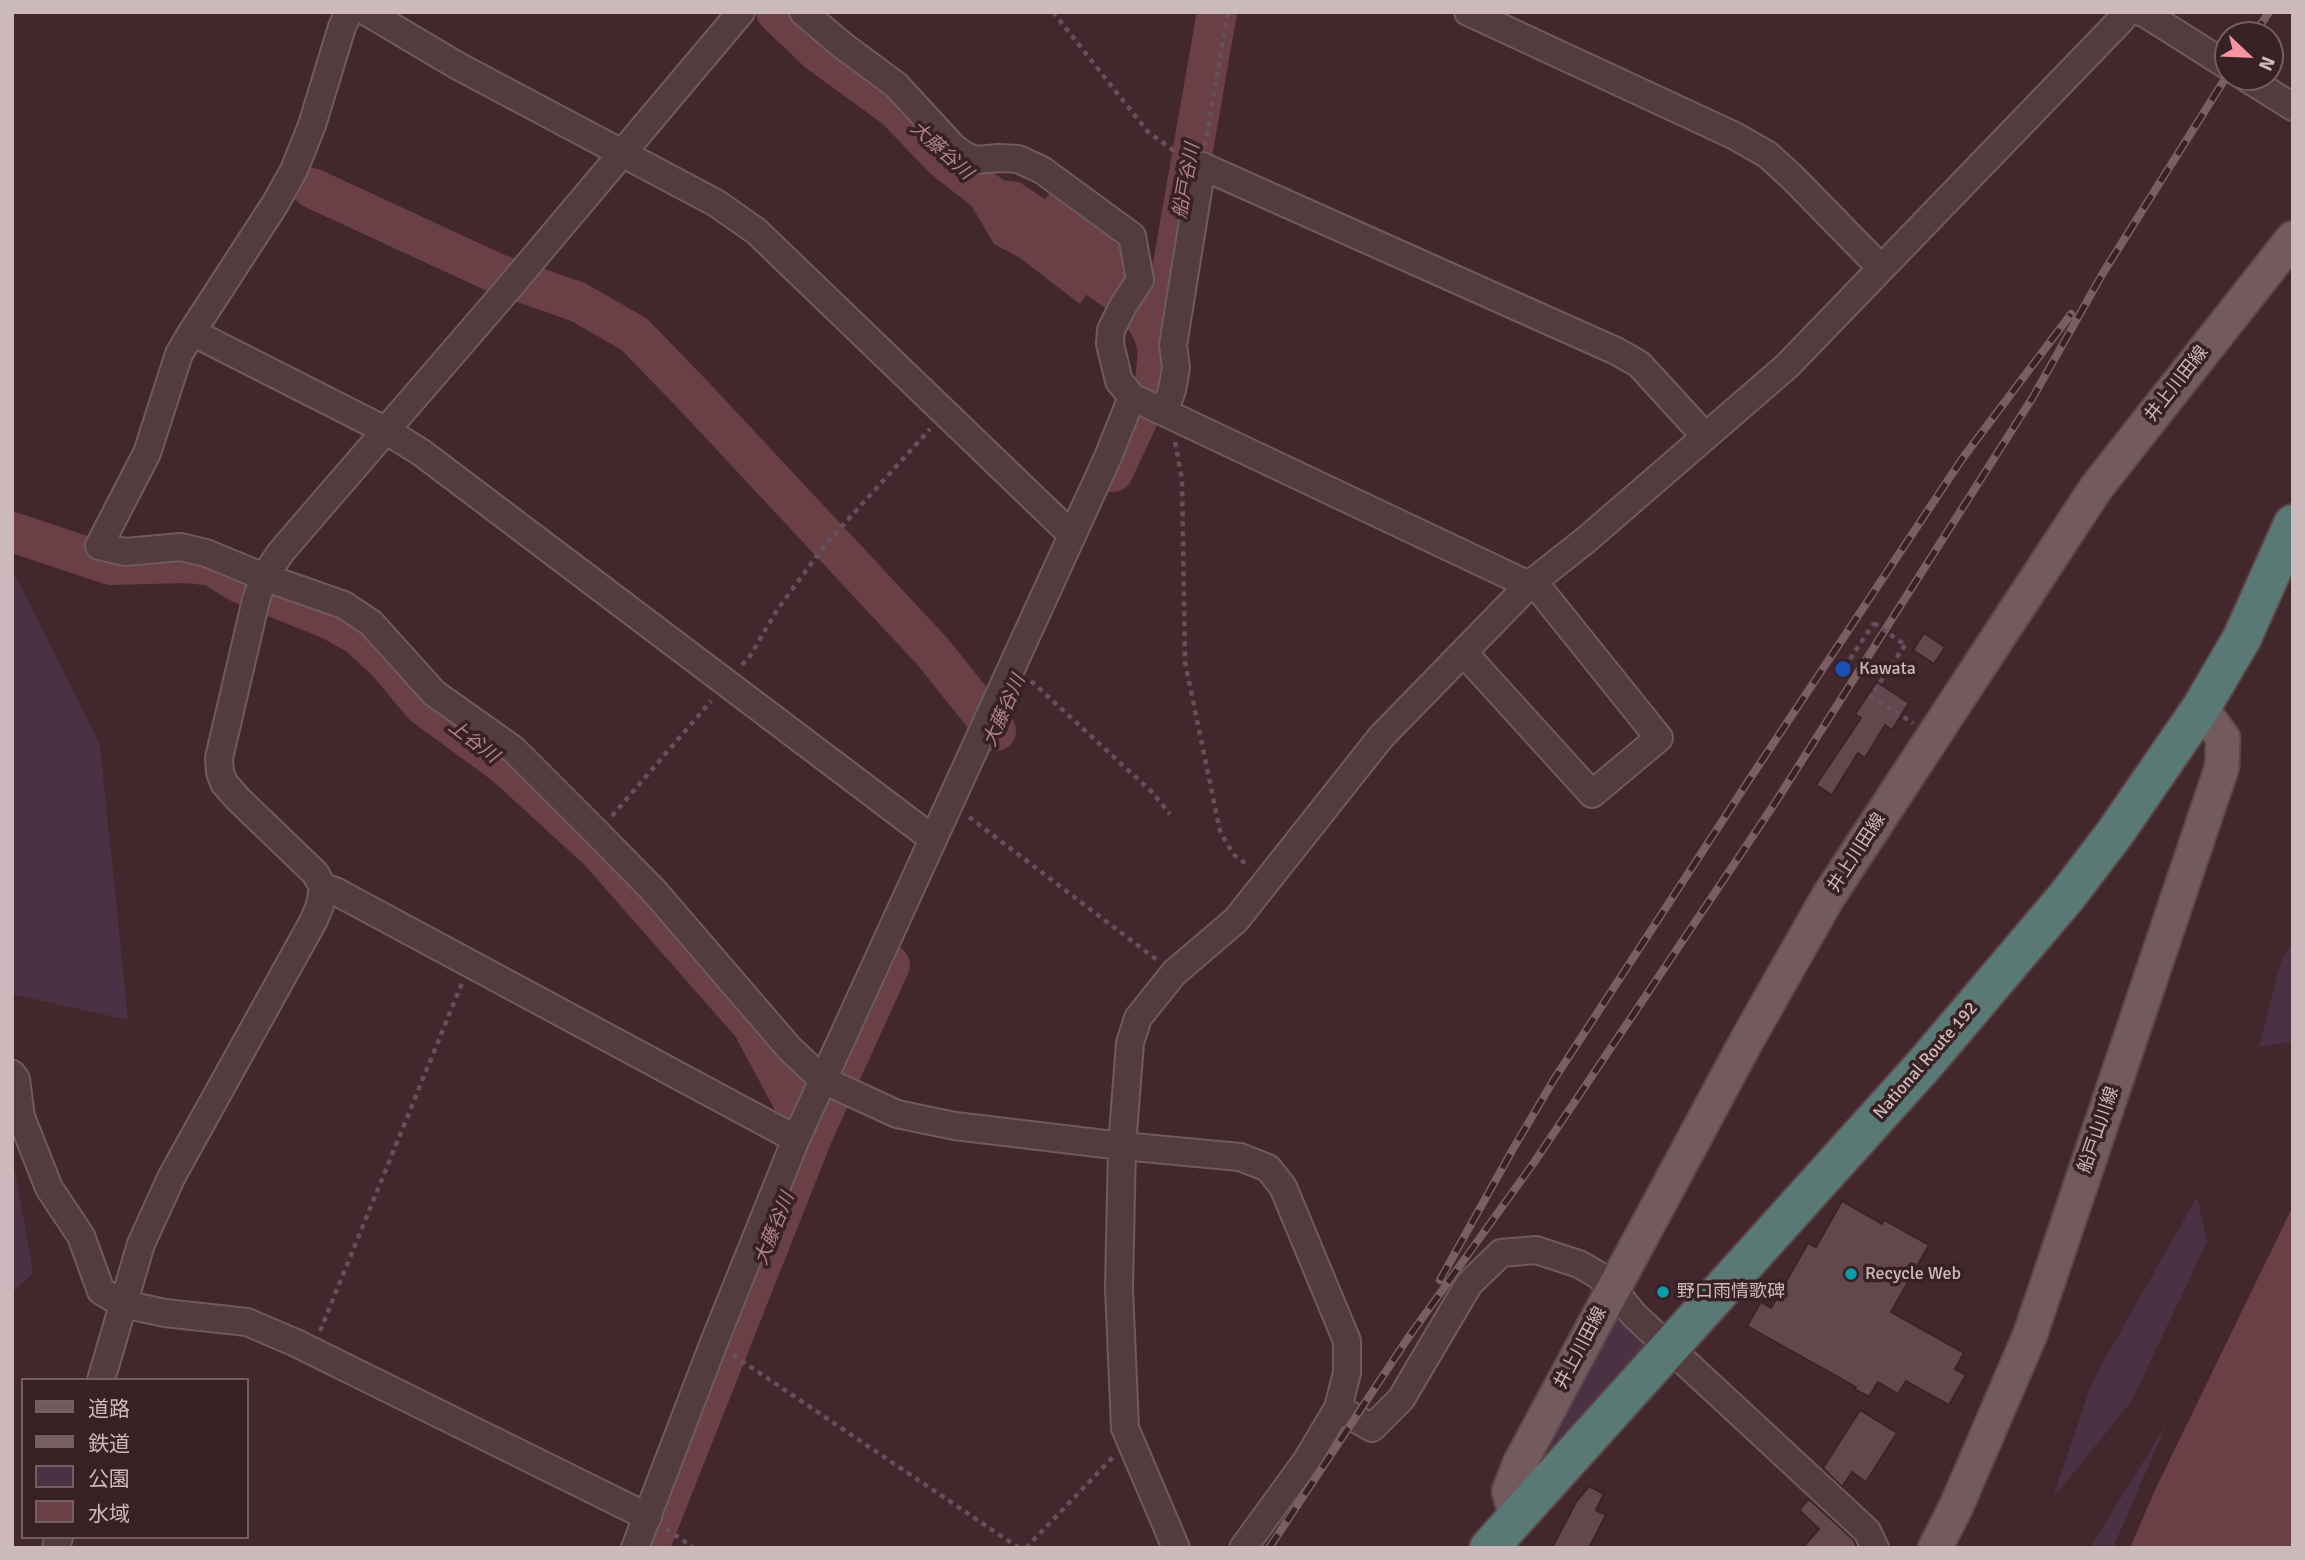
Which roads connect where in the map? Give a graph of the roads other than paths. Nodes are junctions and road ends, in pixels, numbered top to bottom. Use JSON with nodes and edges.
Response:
{"nodes":[{"id":1,"x":349,"y":12,"type":"edge"},
{"id":2,"x":367,"y":12,"type":"edge"},
{"id":3,"x":741,"y":12,"type":"edge"},
{"id":4,"x":803,"y":12,"type":"edge"},
{"id":5,"x":1468,"y":12,"type":"edge"},
{"id":6,"x":2139,"y":13,"type":"edge"},
{"id":7,"x":2214,"y":58,"type":"edge"},
{"id":8,"x":2267,"y":91,"type":"edge"},
{"id":9,"x":2293,"y":107,"type":"edge"},
{"id":10,"x":621,"y":154,"type":"junction"},
{"id":11,"x":2293,"y":238,"type":"edge"},
{"id":12,"x":1881,"y":268,"type":"junction"},
{"id":13,"x":191,"y":332,"type":"junction"},
{"id":14,"x":1147,"y":404,"type":"junction"},
{"id":15,"x":387,"y":431,"type":"junction"},
{"id":16,"x":1705,"y":436,"type":"junction"},
{"id":17,"x":2293,"y":524,"type":"edge"},
{"id":18,"x":1072,"y":535,"type":"junction"},
{"id":19,"x":1531,"y":583,"type":"junction"},
{"id":20,"x":261,"y":587,"type":"junction"},
{"id":21,"x":1464,"y":653,"type":"junction"},
{"id":22,"x":2201,"y":708,"type":"junction"},
{"id":23,"x":933,"y":839,"type":"junction"},
{"id":24,"x":323,"y":887,"type":"junction"},
{"id":25,"x":12,"y":1074,"type":"edge"},
{"id":26,"x":832,"y":1083,"type":"junction"},
{"id":27,"x":802,"y":1126,"type":"junction"},
{"id":28,"x":1122,"y":1146,"type":"junction"},
{"id":29,"x":1613,"y":1289,"type":"junction"},
{"id":30,"x":123,"y":1304,"type":"junction"},
{"id":31,"x":1670,"y":1347,"type":"junction"},
{"id":32,"x":102,"y":1378,"type":"edge"},
{"id":33,"x":1338,"y":1408,"type":"junction"},
{"id":34,"x":1516,"y":1517,"type":"junction"},
{"id":35,"x":655,"y":1521,"type":"junction"},
{"id":36,"x":635,"y":1548,"type":"edge"},
{"id":37,"x":1175,"y":1548,"type":"edge"},
{"id":38,"x":1243,"y":1548,"type":"edge"},
{"id":39,"x":1489,"y":1548,"type":"edge"},
{"id":40,"x":1875,"y":1548,"type":"edge"},
{"id":41,"x":1935,"y":1548,"type":"edge"}],
"edges":[{"from":1,"to":13,"type":"street"},
{"from":2,"to":10,"type":"street"},
{"from":3,"to":10,"type":"street"},
{"from":4,"to":14,"type":"street"},
{"from":5,"to":12,"type":"street"},
{"from":6,"to":7,"type":"street"},
{"from":6,"to":12,"type":"street"},
{"from":8,"to":9,"type":"street"},
{"from":10,"to":15,"type":"street"},
{"from":10,"to":18,"type":"street"},
{"from":11,"to":29,"type":"main road","name":"井上川田線"},
{"from":12,"to":16,"type":"street"},
{"from":13,"to":15,"type":"street"},
{"from":13,"to":20,"type":"street"},
{"from":14,"to":16,"type":"street"},
{"from":14,"to":18,"type":"street"},
{"from":14,"to":19,"type":"street"},
{"from":15,"to":20,"type":"street"},
{"from":15,"to":23,"type":"street"},
{"from":16,"to":19,"type":"street"},
{"from":17,"to":22,"type":"highway","name":"National Route 192"},
{"from":18,"to":23,"type":"street"},
{"from":19,"to":21,"type":"street"},
{"from":19,"to":21,"type":"street"},
{"from":20,"to":24,"type":"street"},
{"from":20,"to":26,"type":"street"},
{"from":21,"to":28,"type":"street"},
{"from":22,"to":31,"type":"highway","name":"National Route 192"},
{"from":22,"to":41,"type":"main road","name":"船戸山川線"},
{"from":23,"to":26,"type":"street"},
{"from":24,"to":27,"type":"street"},
{"from":24,"to":30,"type":"street"},
{"from":25,"to":30,"type":"street"},
{"from":26,"to":27,"type":"street"},
{"from":26,"to":28,"type":"street"},
{"from":27,"to":35,"type":"street"},
{"from":28,"to":33,"type":"street"},
{"from":28,"to":37,"type":"street"},
{"from":29,"to":31,"type":"street"},
{"from":29,"to":33,"type":"street"},
{"from":29,"to":34,"type":"main road","name":"井上川田線"},
{"from":30,"to":32,"type":"street"},
{"from":30,"to":35,"type":"street"},
{"from":31,"to":34,"type":"highway","name":"National Route 192"},
{"from":31,"to":40,"type":"street"},
{"from":33,"to":38,"type":"street"},
{"from":34,"to":39,"type":"highway","name":"National Route 192"},
{"from":35,"to":36,"type":"street"}]}
